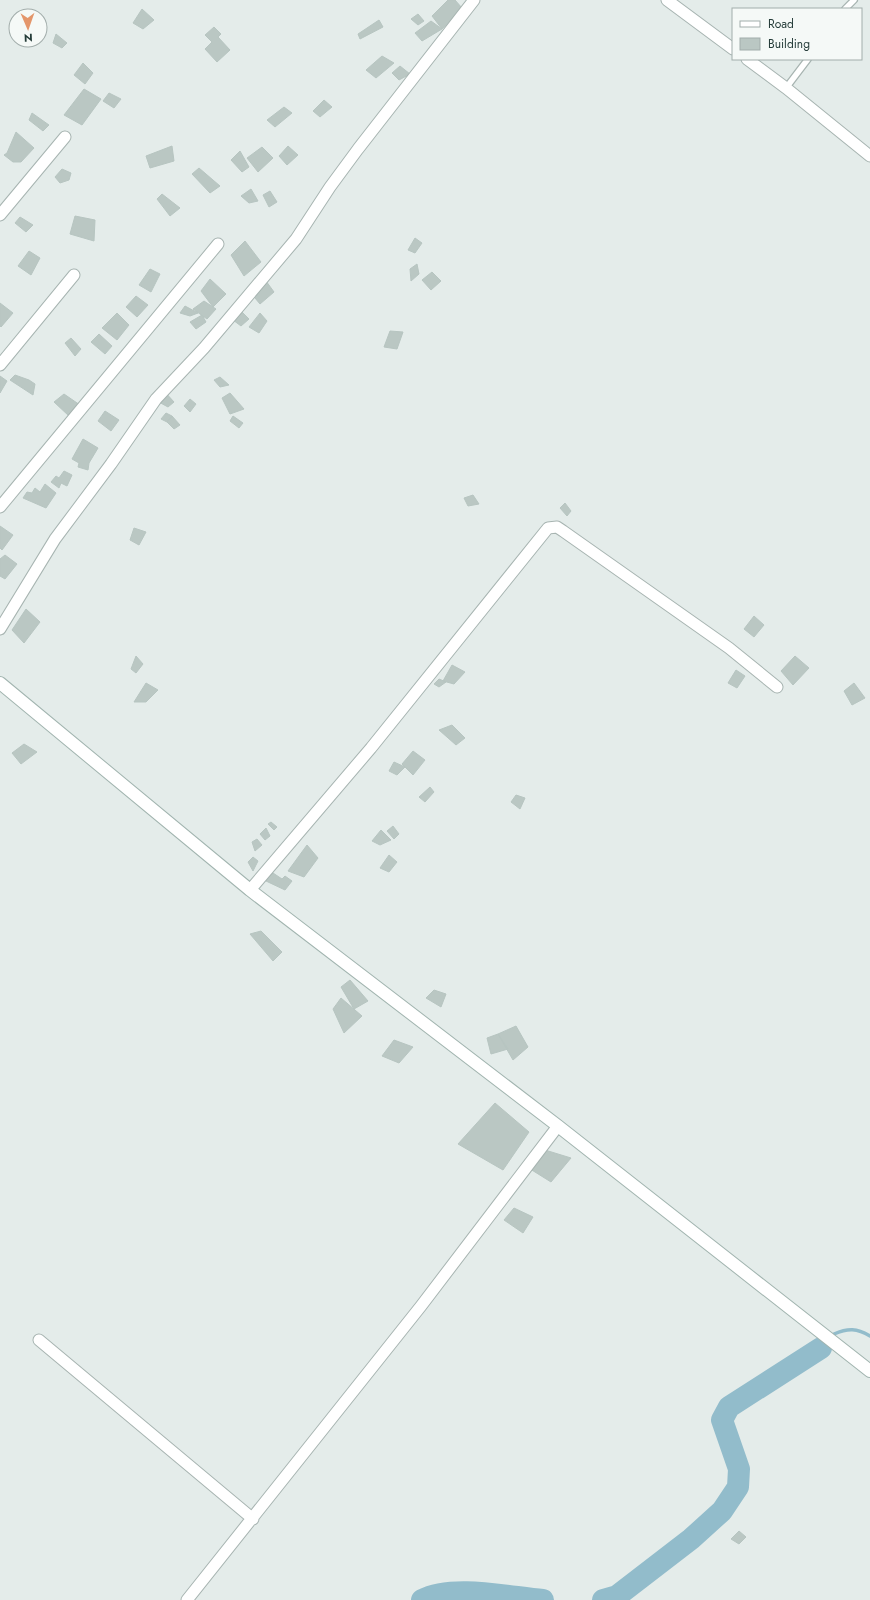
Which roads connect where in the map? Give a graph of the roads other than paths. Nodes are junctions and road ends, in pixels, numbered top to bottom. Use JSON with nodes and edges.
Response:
{"nodes":[{"id":1,"x":474,"y":0,"type":"edge"},
{"id":2,"x":667,"y":0,"type":"edge"},
{"id":3,"x":854,"y":0,"type":"edge"},
{"id":4,"x":846,"y":8,"type":"edge"},
{"id":5,"x":732,"y":48,"type":"edge"},
{"id":6,"x":748,"y":60,"type":"edge"},
{"id":7,"x":807,"y":60,"type":"edge"},
{"id":8,"x":786,"y":88,"type":"junction"},
{"id":9,"x":65,"y":137,"type":"dead end"},
{"id":10,"x":870,"y":156,"type":"edge"},
{"id":11,"x":0,"y":215,"type":"edge"},
{"id":12,"x":218,"y":244,"type":"dead end"},
{"id":13,"x":74,"y":275,"type":"dead end"},
{"id":14,"x":0,"y":365,"type":"edge"},
{"id":15,"x":0,"y":507,"type":"edge"},
{"id":16,"x":0,"y":629,"type":"edge"},
{"id":17,"x":0,"y":683,"type":"edge"},
{"id":18,"x":777,"y":687,"type":"dead end"},
{"id":19,"x":250,"y":890,"type":"junction"},
{"id":20,"x":558,"y":1126,"type":"junction"},
{"id":21,"x":39,"y":1340,"type":"dead end"},
{"id":22,"x":870,"y":1371,"type":"edge"},
{"id":23,"x":253,"y":1519,"type":"junction"},
{"id":24,"x":187,"y":1600,"type":"edge"}],
"edges":[{"from":1,"to":16,"type":"street"},
{"from":2,"to":5,"type":"street"},
{"from":3,"to":4,"type":"lane"},
{"from":6,"to":8,"type":"street"},
{"from":7,"to":8,"type":"lane"},
{"from":8,"to":10,"type":"street"},
{"from":9,"to":11,"type":"street"},
{"from":12,"to":15,"type":"street"},
{"from":13,"to":14,"type":"street"},
{"from":17,"to":19,"type":"street"},
{"from":18,"to":19,"type":"street"},
{"from":19,"to":20,"type":"street"},
{"from":20,"to":22,"type":"street"},
{"from":20,"to":23,"type":"street"},
{"from":21,"to":23,"type":"street"},
{"from":23,"to":24,"type":"street"}]}
